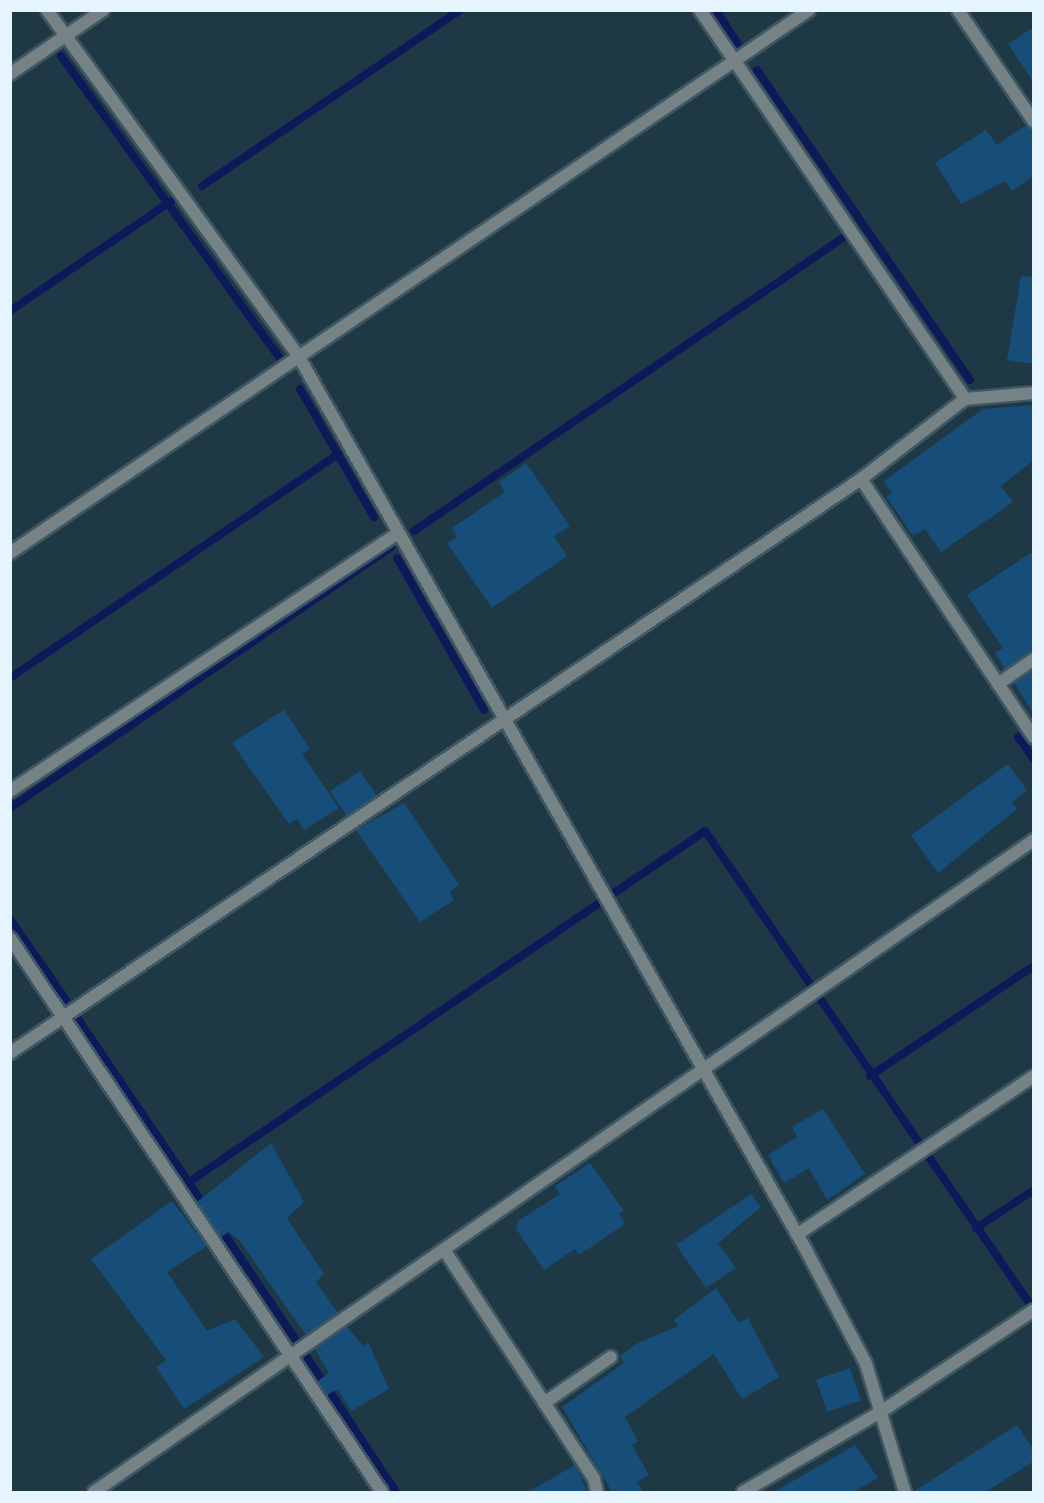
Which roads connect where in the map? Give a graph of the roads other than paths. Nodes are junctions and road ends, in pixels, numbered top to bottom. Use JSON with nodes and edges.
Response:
{"nodes":[{"id":1,"x":47,"y":10,"type":"edge"},
{"id":2,"x":103,"y":10,"type":"edge"},
{"id":3,"x":700,"y":10,"type":"edge"},
{"id":4,"x":809,"y":10,"type":"edge"},
{"id":5,"x":958,"y":10,"type":"edge"},
{"id":6,"x":64,"y":38,"type":"junction"},
{"id":7,"x":734,"y":61,"type":"junction"},
{"id":8,"x":10,"y":74,"type":"edge"},
{"id":9,"x":1030,"y":108,"type":"edge"},
{"id":10,"x":1034,"y":122,"type":"edge"},
{"id":11,"x":299,"y":357,"type":"junction"},
{"id":12,"x":1034,"y":393,"type":"edge"},
{"id":13,"x":965,"y":399,"type":"junction"},
{"id":14,"x":861,"y":479,"type":"junction"},
{"id":15,"x":399,"y":534,"type":"junction"},
{"id":16,"x":10,"y":553,"type":"edge"},
{"id":17,"x":1034,"y":659,"type":"edge"},
{"id":18,"x":998,"y":684,"type":"junction"},
{"id":19,"x":506,"y":720,"type":"junction"},
{"id":20,"x":1034,"y":737,"type":"edge"},
{"id":21,"x":10,"y":790,"type":"edge"},
{"id":22,"x":1034,"y":840,"type":"edge"},
{"id":23,"x":10,"y":938,"type":"edge"},
{"id":24,"x":63,"y":1015,"type":"junction"},
{"id":25,"x":10,"y":1053,"type":"edge"},
{"id":26,"x":704,"y":1069,"type":"junction"},
{"id":27,"x":1034,"y":1076,"type":"edge"},
{"id":28,"x":798,"y":1234,"type":"junction"},
{"id":29,"x":445,"y":1251,"type":"junction"},
{"id":30,"x":1034,"y":1310,"type":"edge"},
{"id":31,"x":291,"y":1353,"type":"junction"},
{"id":32,"x":611,"y":1357,"type":"dead end"},
{"id":33,"x":544,"y":1402,"type":"junction"},
{"id":34,"x":882,"y":1411,"type":"junction"},
{"id":35,"x":94,"y":1492,"type":"edge"},
{"id":36,"x":382,"y":1492,"type":"edge"},
{"id":37,"x":597,"y":1492,"type":"edge"},
{"id":38,"x":743,"y":1492,"type":"edge"},
{"id":39,"x":905,"y":1492,"type":"edge"}],
"edges":[{"from":1,"to":6,"type":"street"},
{"from":2,"to":6,"type":"street"},
{"from":3,"to":7,"type":"street"},
{"from":4,"to":7,"type":"street"},
{"from":5,"to":9,"type":"street"},
{"from":6,"to":8,"type":"street"},
{"from":6,"to":11,"type":"street"},
{"from":7,"to":11,"type":"street"},
{"from":7,"to":13,"type":"street"},
{"from":9,"to":10,"type":"street"},
{"from":11,"to":15,"type":"street"},
{"from":11,"to":16,"type":"street"},
{"from":12,"to":13,"type":"street"},
{"from":13,"to":14,"type":"street"},
{"from":14,"to":18,"type":"street"},
{"from":14,"to":19,"type":"street"},
{"from":15,"to":19,"type":"street"},
{"from":15,"to":21,"type":"street"},
{"from":17,"to":18,"type":"street"},
{"from":18,"to":20,"type":"street"},
{"from":19,"to":24,"type":"street"},
{"from":19,"to":26,"type":"street"},
{"from":22,"to":26,"type":"street"},
{"from":23,"to":24,"type":"street"},
{"from":24,"to":25,"type":"street"},
{"from":24,"to":31,"type":"street"},
{"from":26,"to":28,"type":"street"},
{"from":26,"to":29,"type":"street"},
{"from":27,"to":28,"type":"street"},
{"from":28,"to":34,"type":"street"},
{"from":29,"to":31,"type":"street"},
{"from":29,"to":33,"type":"street"},
{"from":30,"to":34,"type":"street"},
{"from":31,"to":35,"type":"street"},
{"from":31,"to":36,"type":"street"},
{"from":32,"to":33,"type":"street"},
{"from":33,"to":37,"type":"street"},
{"from":34,"to":38,"type":"street"},
{"from":34,"to":39,"type":"street"}]}
